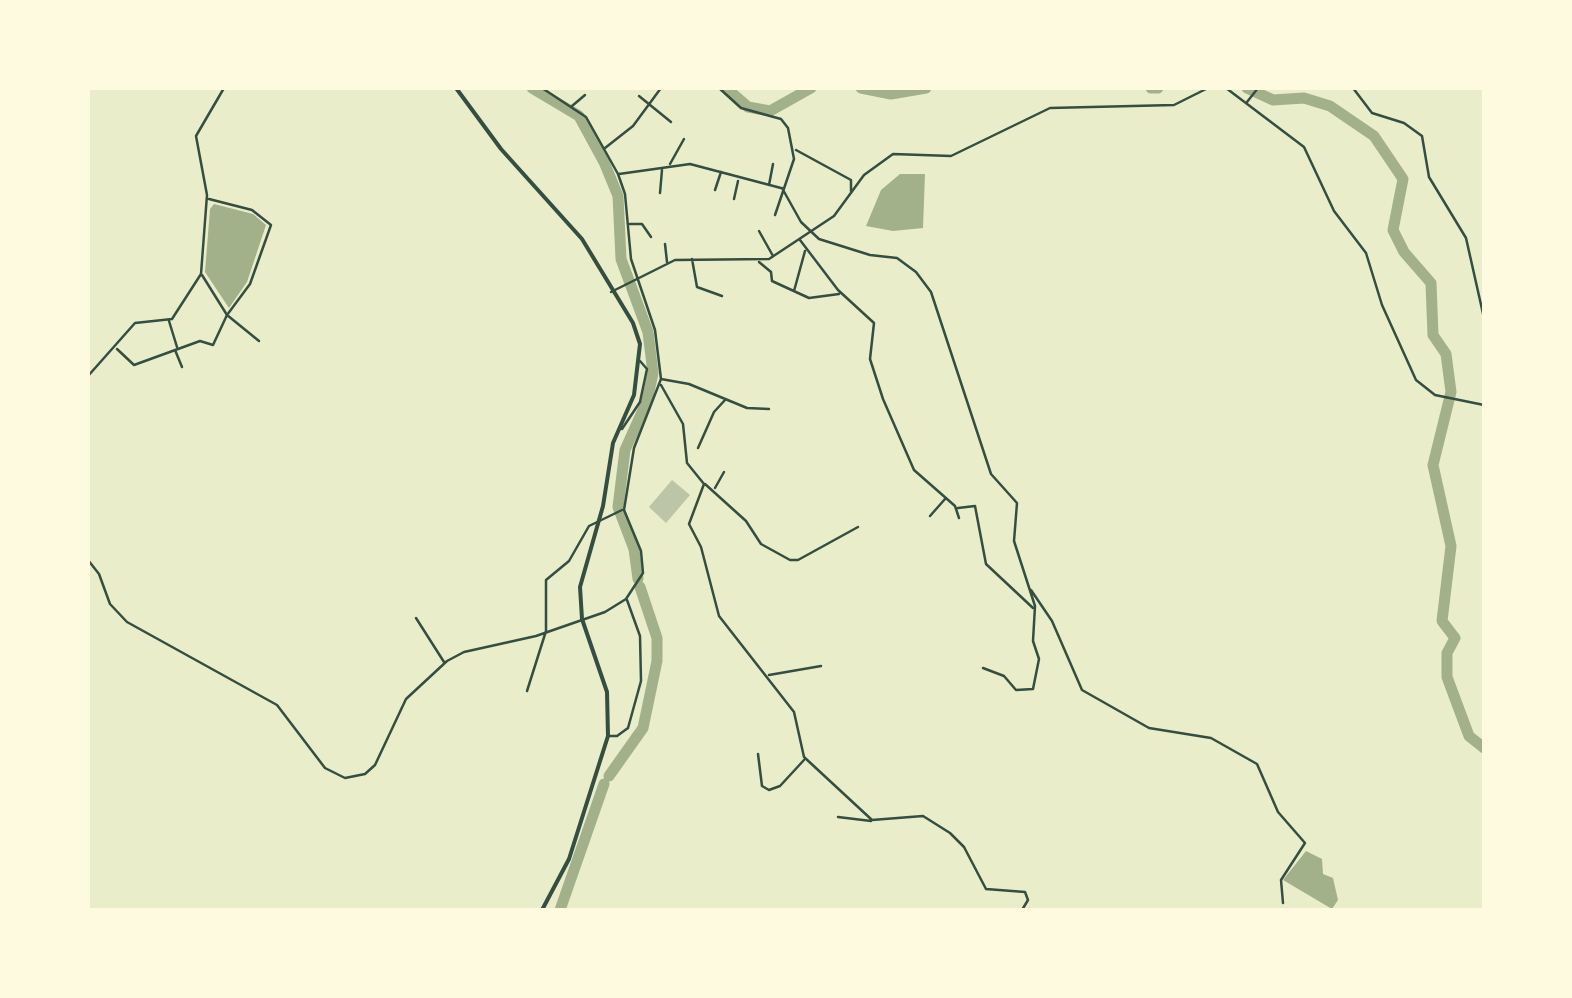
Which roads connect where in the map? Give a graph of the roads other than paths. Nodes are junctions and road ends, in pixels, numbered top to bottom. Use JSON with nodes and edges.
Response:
{"nodes":[{"id":1,"x":224,"y":88,"type":"edge"},
{"id":2,"x":456,"y":88,"type":"edge"},
{"id":3,"x":542,"y":88,"type":"edge"},
{"id":4,"x":556,"y":88,"type":"edge"},
{"id":5,"x":661,"y":88,"type":"edge"},
{"id":6,"x":719,"y":88,"type":"edge"},
{"id":7,"x":1208,"y":88,"type":"edge"},
{"id":8,"x":1226,"y":88,"type":"edge"},
{"id":9,"x":1258,"y":88,"type":"edge"},
{"id":10,"x":1353,"y":88,"type":"edge"},
{"id":11,"x":552,"y":94,"type":"junction"},
{"id":12,"x":585,"y":94,"type":"dead end"},
{"id":13,"x":639,"y":96,"type":"dead end"},
{"id":14,"x":1247,"y":102,"type":"junction"},
{"id":15,"x":649,"y":104,"type":"junction"},
{"id":16,"x":572,"y":106,"type":"junction"},
{"id":17,"x":672,"y":122,"type":"dead end"},
{"id":18,"x":684,"y":139,"type":"dead end"},
{"id":19,"x":604,"y":149,"type":"junction"},
{"id":20,"x":794,"y":150,"type":"junction"},
{"id":21,"x":773,"y":164,"type":"dead end"},
{"id":22,"x":669,"y":167,"type":"junction"},
{"id":23,"x":662,"y":169,"type":"junction"},
{"id":24,"x":721,"y":172,"type":"junction"},
{"id":25,"x":618,"y":174,"type":"junction"},
{"id":26,"x":739,"y":178,"type":"junction"},
{"id":27,"x":769,"y":185,"type":"junction"},
{"id":28,"x":782,"y":188,"type":"junction"},
{"id":29,"x":715,"y":190,"type":"dead end"},
{"id":30,"x":851,"y":192,"type":"junction"},
{"id":31,"x":660,"y":193,"type":"dead end"},
{"id":32,"x":207,"y":199,"type":"junction"},
{"id":33,"x":734,"y":199,"type":"dead end"},
{"id":34,"x":774,"y":214,"type":"dead end"},
{"id":35,"x":629,"y":224,"type":"junction"},
{"id":36,"x":759,"y":231,"type":"dead end"},
{"id":37,"x":809,"y":231,"type":"junction"},
{"id":38,"x":652,"y":234,"type":"dead end"},
{"id":39,"x":800,"y":238,"type":"junction"},
{"id":40,"x":666,"y":244,"type":"dead end"},
{"id":41,"x":806,"y":250,"type":"junction"},
{"id":42,"x":774,"y":257,"type":"junction"},
{"id":43,"x":692,"y":258,"type":"junction"},
{"id":44,"x":758,"y":261,"type":"junction"},
{"id":45,"x":667,"y":263,"type":"junction"},
{"id":46,"x":200,"y":274,"type":"junction"},
{"id":47,"x":637,"y":278,"type":"junction"},
{"id":48,"x":794,"y":291,"type":"junction"},
{"id":49,"x":611,"y":292,"type":"junction"},
{"id":50,"x":842,"y":294,"type":"junction"},
{"id":51,"x":722,"y":296,"type":"dead end"},
{"id":52,"x":227,"y":314,"type":"junction"},
{"id":53,"x":1484,"y":318,"type":"edge"},
{"id":54,"x":169,"y":321,"type":"junction"},
{"id":55,"x":259,"y":341,"type":"dead end"},
{"id":56,"x":116,"y":348,"type":"junction"},
{"id":57,"x":176,"y":349,"type":"junction"},
{"id":58,"x":640,"y":360,"type":"junction"},
{"id":59,"x":182,"y":367,"type":"dead end"},
{"id":60,"x":88,"y":376,"type":"edge"},
{"id":61,"x":660,"y":382,"type":"junction"},
{"id":62,"x":726,"y":399,"type":"junction"},
{"id":63,"x":1484,"y":405,"type":"edge"},
{"id":64,"x":639,"y":407,"type":"junction"},
{"id":65,"x":649,"y":408,"type":"junction"},
{"id":66,"x":769,"y":409,"type":"dead end"},
{"id":67,"x":618,"y":431,"type":"junction"},
{"id":68,"x":698,"y":448,"type":"dead end"},
{"id":69,"x":724,"y":472,"type":"dead end"},
{"id":70,"x":704,"y":484,"type":"junction"},
{"id":71,"x":714,"y":490,"type":"junction"},
{"id":72,"x":945,"y":500,"type":"junction"},
{"id":73,"x":956,"y":509,"type":"junction"},
{"id":74,"x":621,"y":511,"type":"junction"},
{"id":75,"x":930,"y":516,"type":"dead end"},
{"id":76,"x":959,"y":518,"type":"dead end"},
{"id":77,"x":600,"y":520,"type":"junction"},
{"id":78,"x":858,"y":526,"type":"dead end"},
{"id":79,"x":88,"y":560,"type":"edge"},
{"id":80,"x":93,"y":566,"type":"junction"},
{"id":81,"x":88,"y":570,"type":"edge"},
{"id":82,"x":1030,"y":588,"type":"junction"},
{"id":83,"x":626,"y":599,"type":"junction"},
{"id":84,"x":1036,"y":610,"type":"junction"},
{"id":85,"x":416,"y":618,"type":"dead end"},
{"id":86,"x":582,"y":618,"type":"junction"},
{"id":87,"x":546,"y":631,"type":"junction"},
{"id":88,"x":444,"y":663,"type":"junction"},
{"id":89,"x":821,"y":666,"type":"dead end"},
{"id":90,"x":983,"y":668,"type":"dead end"},
{"id":91,"x":767,"y":676,"type":"junction"},
{"id":92,"x":528,"y":691,"type":"dead end"},
{"id":93,"x":608,"y":736,"type":"junction"},
{"id":94,"x":758,"y":754,"type":"dead end"},
{"id":95,"x":806,"y":759,"type":"junction"},
{"id":96,"x":838,"y":817,"type":"dead end"},
{"id":97,"x":872,"y":820,"type":"junction"},
{"id":98,"x":1284,"y":903,"type":"dead end"},
{"id":99,"x":542,"y":910,"type":"edge"},
{"id":100,"x":1022,"y":910,"type":"edge"}],
"edges":[{"from":1,"to":32,"type":"street"},
{"from":2,"to":49,"type":"street"},
{"from":3,"to":11,"type":"street"},
{"from":4,"to":11,"type":"street"},
{"from":5,"to":15,"type":"street"},
{"from":6,"to":20,"type":"street"},
{"from":7,"to":30,"type":"street"},
{"from":8,"to":14,"type":"street"},
{"from":9,"to":14,"type":"street"},
{"from":10,"to":53,"type":"street"},
{"from":11,"to":16,"type":"street"},
{"from":12,"to":16,"type":"street"},
{"from":13,"to":15,"type":"street"},
{"from":14,"to":63,"type":"street"},
{"from":15,"to":17,"type":"street"},
{"from":15,"to":19,"type":"street"},
{"from":16,"to":19,"type":"street"},
{"from":18,"to":22,"type":"street"},
{"from":19,"to":25,"type":"street"},
{"from":20,"to":28,"type":"street"},
{"from":20,"to":30,"type":"street"},
{"from":21,"to":27,"type":"street"},
{"from":22,"to":23,"type":"street"},
{"from":22,"to":24,"type":"street"},
{"from":23,"to":25,"type":"street"},
{"from":23,"to":31,"type":"street"},
{"from":24,"to":26,"type":"street"},
{"from":24,"to":29,"type":"street"},
{"from":25,"to":35,"type":"street"},
{"from":26,"to":27,"type":"street"},
{"from":26,"to":33,"type":"street"},
{"from":27,"to":28,"type":"street"},
{"from":28,"to":34,"type":"street"},
{"from":28,"to":37,"type":"street"},
{"from":30,"to":37,"type":"street"},
{"from":32,"to":46,"type":"street"},
{"from":32,"to":52,"type":"street"},
{"from":35,"to":38,"type":"street"},
{"from":35,"to":47,"type":"street"},
{"from":36,"to":42,"type":"street"},
{"from":37,"to":39,"type":"street"},
{"from":37,"to":82,"type":"street"},
{"from":39,"to":41,"type":"street"},
{"from":39,"to":42,"type":"street"},
{"from":40,"to":45,"type":"street"},
{"from":41,"to":48,"type":"street"},
{"from":41,"to":50,"type":"street"},
{"from":42,"to":44,"type":"street"},
{"from":43,"to":44,"type":"street"},
{"from":43,"to":45,"type":"street"},
{"from":43,"to":51,"type":"street"},
{"from":44,"to":48,"type":"street"},
{"from":45,"to":47,"type":"street"},
{"from":46,"to":52,"type":"street"},
{"from":46,"to":54,"type":"street"},
{"from":47,"to":49,"type":"street"},
{"from":47,"to":61,"type":"street"},
{"from":48,"to":50,"type":"street"},
{"from":49,"to":58,"type":"street"},
{"from":50,"to":72,"type":"street"},
{"from":52,"to":55,"type":"street"},
{"from":52,"to":57,"type":"street"},
{"from":54,"to":56,"type":"street"},
{"from":54,"to":57,"type":"street"},
{"from":56,"to":57,"type":"street"},
{"from":56,"to":60,"type":"street"},
{"from":57,"to":59,"type":"street"},
{"from":58,"to":64,"type":"street"},
{"from":58,"to":67,"type":"street"},
{"from":61,"to":62,"type":"street"},
{"from":61,"to":65,"type":"street"},
{"from":61,"to":70,"type":"street"},
{"from":62,"to":66,"type":"street"},
{"from":62,"to":68,"type":"street"},
{"from":64,"to":65,"type":"street"},
{"from":64,"to":67,"type":"street"},
{"from":65,"to":74,"type":"street"},
{"from":67,"to":77,"type":"street"},
{"from":69,"to":71,"type":"street"},
{"from":70,"to":71,"type":"street"},
{"from":70,"to":91,"type":"street"},
{"from":71,"to":78,"type":"street"},
{"from":72,"to":73,"type":"street"},
{"from":72,"to":75,"type":"street"},
{"from":73,"to":76,"type":"street"},
{"from":73,"to":84,"type":"street"},
{"from":74,"to":77,"type":"street"},
{"from":74,"to":83,"type":"street"},
{"from":77,"to":86,"type":"street"},
{"from":77,"to":87,"type":"street"},
{"from":79,"to":80,"type":"street"},
{"from":80,"to":81,"type":"street"},
{"from":80,"to":88,"type":"street"},
{"from":82,"to":84,"type":"street"},
{"from":82,"to":98,"type":"street"},
{"from":83,"to":86,"type":"street"},
{"from":83,"to":93,"type":"street"},
{"from":84,"to":90,"type":"street"},
{"from":85,"to":88,"type":"street"},
{"from":86,"to":87,"type":"street"},
{"from":86,"to":93,"type":"street"},
{"from":87,"to":88,"type":"street"},
{"from":87,"to":92,"type":"street"},
{"from":89,"to":91,"type":"street"},
{"from":91,"to":95,"type":"street"},
{"from":93,"to":99,"type":"street"},
{"from":94,"to":95,"type":"street"},
{"from":95,"to":97,"type":"street"},
{"from":96,"to":97,"type":"street"},
{"from":97,"to":100,"type":"street"}]}
